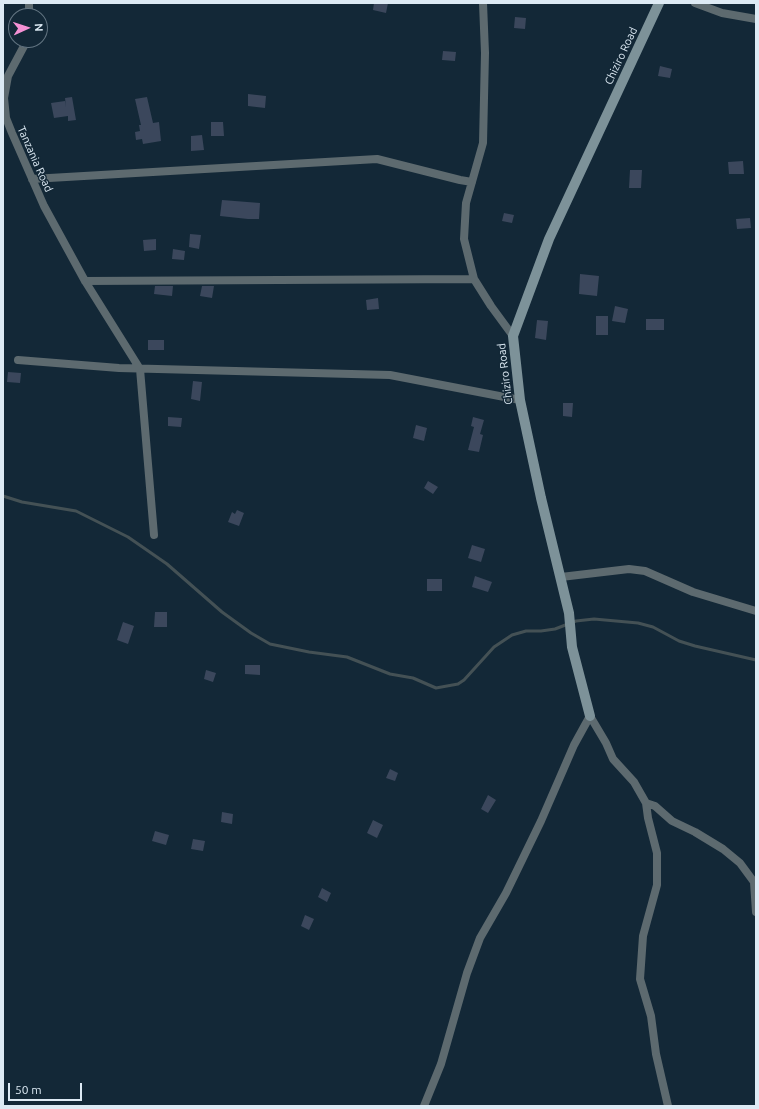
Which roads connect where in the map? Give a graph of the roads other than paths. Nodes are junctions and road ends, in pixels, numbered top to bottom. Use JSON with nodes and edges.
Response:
{"nodes":[{"id":1,"x":483,"y":3,"type":"edge"},
{"id":2,"x":659,"y":3,"type":"edge"},
{"id":3,"x":696,"y":3,"type":"edge"},
{"id":4,"x":756,"y":19,"type":"edge"},
{"id":5,"x":23,"y":48,"type":"edge"},
{"id":6,"x":32,"y":179,"type":"junction"},
{"id":7,"x":472,"y":182,"type":"junction"},
{"id":8,"x":474,"y":279,"type":"junction"},
{"id":9,"x":85,"y":281,"type":"junction"},
{"id":10,"x":513,"y":336,"type":"junction"},
{"id":11,"x":18,"y":360,"type":"dead end"},
{"id":12,"x":140,"y":369,"type":"junction"},
{"id":13,"x":520,"y":400,"type":"junction"},
{"id":14,"x":154,"y":535,"type":"dead end"},
{"id":15,"x":561,"y":577,"type":"junction"},
{"id":16,"x":756,"y":612,"type":"edge"},
{"id":17,"x":590,"y":716,"type":"junction"},
{"id":18,"x":646,"y":803,"type":"junction"},
{"id":19,"x":756,"y":912,"type":"edge"},
{"id":20,"x":424,"y":1106,"type":"edge"},
{"id":21,"x":668,"y":1106,"type":"edge"}],
"edges":[{"from":1,"to":7,"type":"street"},
{"from":2,"to":10,"type":"street","name":"Chiziro Road"},
{"from":3,"to":4,"type":"street"},
{"from":5,"to":6,"type":"street","name":"Tanzania Road"},
{"from":6,"to":7,"type":"street"},
{"from":6,"to":9,"type":"street","name":"Tanzania Road"},
{"from":7,"to":8,"type":"street"},
{"from":8,"to":9,"type":"street"},
{"from":8,"to":10,"type":"street"},
{"from":9,"to":12,"type":"street","name":"Tanzania Road"},
{"from":10,"to":13,"type":"street","name":"Chiziro Road"},
{"from":11,"to":12,"type":"street"},
{"from":12,"to":13,"type":"street"},
{"from":12,"to":14,"type":"street"},
{"from":13,"to":15,"type":"street","name":"Chiziro Road"},
{"from":15,"to":16,"type":"street"},
{"from":15,"to":17,"type":"street","name":"Chiziro Road"},
{"from":17,"to":18,"type":"street"},
{"from":17,"to":20,"type":"street"},
{"from":18,"to":19,"type":"street"},
{"from":18,"to":21,"type":"street"}]}
